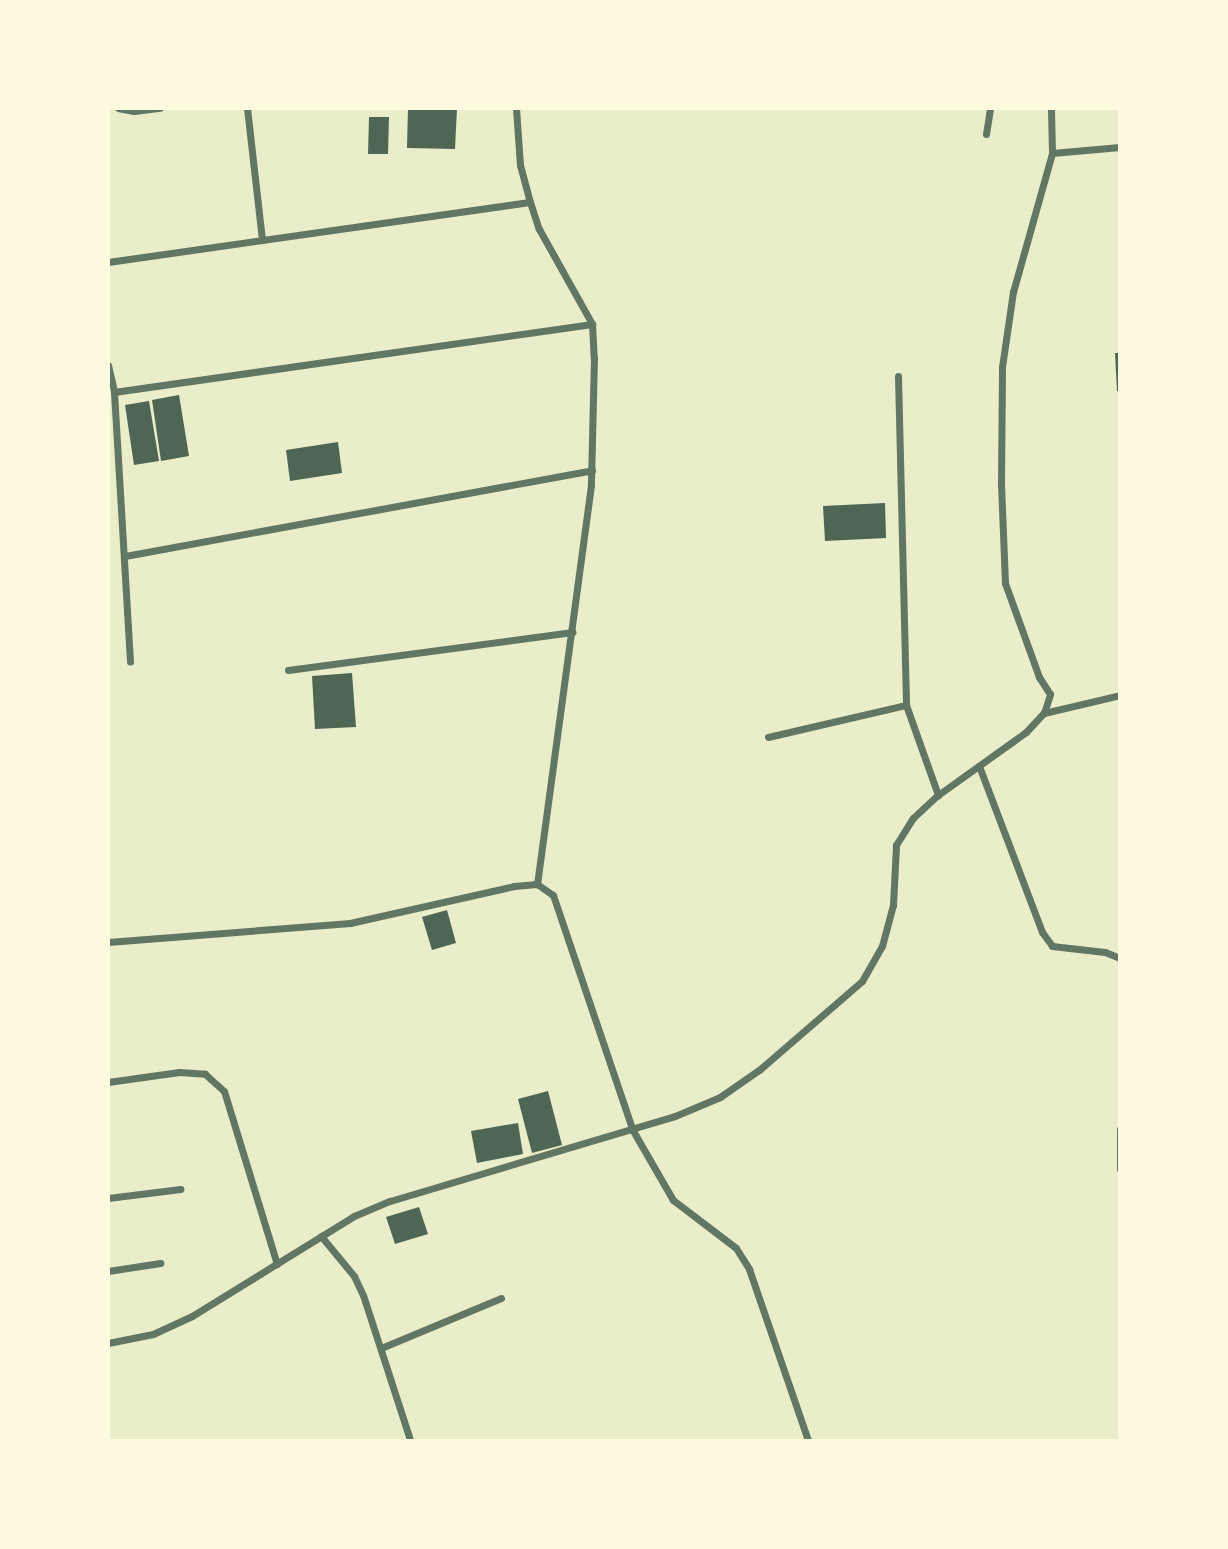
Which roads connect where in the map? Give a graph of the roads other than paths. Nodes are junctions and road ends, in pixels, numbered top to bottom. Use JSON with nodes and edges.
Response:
{"nodes":[{"id":1,"x":118,"y":108,"type":"edge"},
{"id":2,"x":160,"y":108,"type":"edge"},
{"id":3,"x":247,"y":108,"type":"edge"},
{"id":4,"x":516,"y":108,"type":"edge"},
{"id":5,"x":990,"y":108,"type":"edge"},
{"id":6,"x":1051,"y":108,"type":"edge"},
{"id":7,"x":986,"y":134,"type":"dead end"},
{"id":8,"x":1119,"y":147,"type":"edge"},
{"id":9,"x":1052,"y":153,"type":"junction"},
{"id":10,"x":530,"y":202,"type":"junction"},
{"id":11,"x":262,"y":240,"type":"junction"},
{"id":12,"x":108,"y":261,"type":"edge"},
{"id":13,"x":592,"y":324,"type":"junction"},
{"id":14,"x":108,"y":365,"type":"edge"},
{"id":15,"x":898,"y":376,"type":"dead end"},
{"id":16,"x":114,"y":393,"type":"junction"},
{"id":17,"x":592,"y":470,"type":"junction"},
{"id":18,"x":125,"y":556,"type":"junction"},
{"id":19,"x":572,"y":632,"type":"junction"},
{"id":20,"x":130,"y":662,"type":"dead end"},
{"id":21,"x":288,"y":670,"type":"dead end"},
{"id":22,"x":1119,"y":695,"type":"edge"},
{"id":23,"x":906,"y":705,"type":"junction"},
{"id":24,"x":1044,"y":713,"type":"junction"},
{"id":25,"x":768,"y":737,"type":"dead end"},
{"id":26,"x":979,"y":766,"type":"junction"},
{"id":27,"x":938,"y":795,"type":"junction"},
{"id":28,"x":537,"y":884,"type":"junction"},
{"id":29,"x":108,"y":942,"type":"edge"},
{"id":30,"x":1119,"y":958,"type":"edge"},
{"id":31,"x":108,"y":1082,"type":"edge"},
{"id":32,"x":632,"y":1129,"type":"junction"},
{"id":33,"x":1119,"y":1129,"type":"edge"},
{"id":34,"x":1119,"y":1169,"type":"edge"},
{"id":35,"x":180,"y":1189,"type":"dead end"},
{"id":36,"x":108,"y":1198,"type":"edge"},
{"id":37,"x":321,"y":1236,"type":"junction"},
{"id":38,"x":159,"y":1263,"type":"dead end"},
{"id":39,"x":276,"y":1264,"type":"junction"},
{"id":40,"x":108,"y":1271,"type":"edge"},
{"id":41,"x":501,"y":1298,"type":"dead end"},
{"id":42,"x":108,"y":1343,"type":"edge"},
{"id":43,"x":381,"y":1348,"type":"junction"},
{"id":44,"x":410,"y":1440,"type":"edge"},
{"id":45,"x":808,"y":1440,"type":"edge"}],
"edges":[{"from":1,"to":2,"type":"street"},
{"from":3,"to":11,"type":"street"},
{"from":4,"to":10,"type":"street"},
{"from":5,"to":7,"type":"street"},
{"from":6,"to":9,"type":"street"},
{"from":8,"to":9,"type":"street"},
{"from":9,"to":24,"type":"street"},
{"from":10,"to":11,"type":"street"},
{"from":10,"to":13,"type":"street"},
{"from":11,"to":12,"type":"street"},
{"from":13,"to":16,"type":"street"},
{"from":13,"to":17,"type":"street"},
{"from":14,"to":16,"type":"street"},
{"from":15,"to":23,"type":"street"},
{"from":16,"to":18,"type":"street"},
{"from":17,"to":18,"type":"street"},
{"from":17,"to":19,"type":"street"},
{"from":18,"to":20,"type":"street"},
{"from":19,"to":21,"type":"street"},
{"from":19,"to":28,"type":"street"},
{"from":22,"to":24,"type":"street"},
{"from":23,"to":25,"type":"street"},
{"from":23,"to":27,"type":"street"},
{"from":24,"to":26,"type":"street"},
{"from":26,"to":27,"type":"street"},
{"from":26,"to":30,"type":"street"},
{"from":27,"to":32,"type":"street"},
{"from":28,"to":29,"type":"street"},
{"from":28,"to":32,"type":"street"},
{"from":31,"to":39,"type":"street"},
{"from":32,"to":37,"type":"street"},
{"from":32,"to":45,"type":"street"},
{"from":33,"to":34,"type":"street"},
{"from":35,"to":36,"type":"street"},
{"from":37,"to":39,"type":"street"},
{"from":37,"to":43,"type":"street"},
{"from":38,"to":40,"type":"street"},
{"from":39,"to":42,"type":"street"},
{"from":41,"to":43,"type":"street"},
{"from":43,"to":44,"type":"street"}]}
